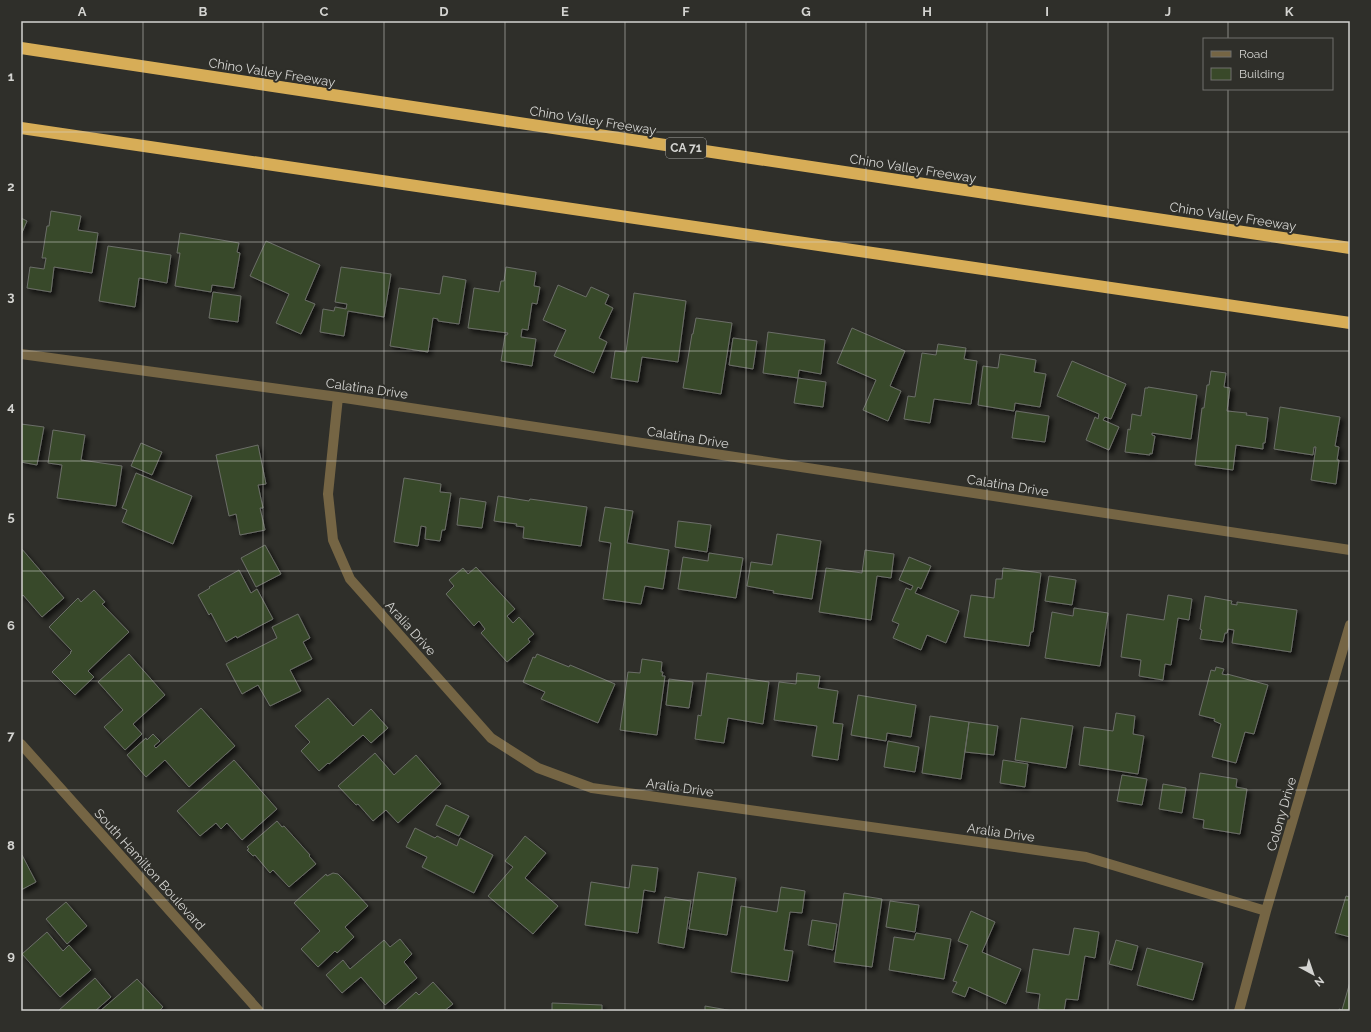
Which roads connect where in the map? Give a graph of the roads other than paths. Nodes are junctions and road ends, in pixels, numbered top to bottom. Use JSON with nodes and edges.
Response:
{"nodes":[{"id":1,"x":21,"y":48,"type":"edge"},
{"id":2,"x":21,"y":128,"type":"edge"},
{"id":3,"x":1350,"y":248,"type":"edge"},
{"id":4,"x":1350,"y":323,"type":"edge"},
{"id":5,"x":21,"y":354,"type":"edge"},
{"id":6,"x":338,"y":397,"type":"junction"},
{"id":7,"x":1350,"y":550,"type":"edge"},
{"id":8,"x":1350,"y":625,"type":"edge"},
{"id":9,"x":21,"y":744,"type":"edge"},
{"id":10,"x":1266,"y":911,"type":"junction"},
{"id":11,"x":259,"y":1011,"type":"edge"},
{"id":12,"x":1239,"y":1011,"type":"edge"}],
"edges":[{"from":1,"to":3,"type":"highway","name":"Chino Valley Freeway","number":"CA 71"},
{"from":2,"to":4,"type":"highway"},
{"from":5,"to":6,"type":"street","name":"Calatina Drive"},
{"from":6,"to":7,"type":"street","name":"Calatina Drive"},
{"from":6,"to":10,"type":"street","name":"Aralia Drive"},
{"from":8,"to":10,"type":"street","name":"Colony Drive"},
{"from":9,"to":11,"type":"street","name":"South Hamilton Boulevard"},
{"from":10,"to":12,"type":"street","name":"Colony Drive"}]}
